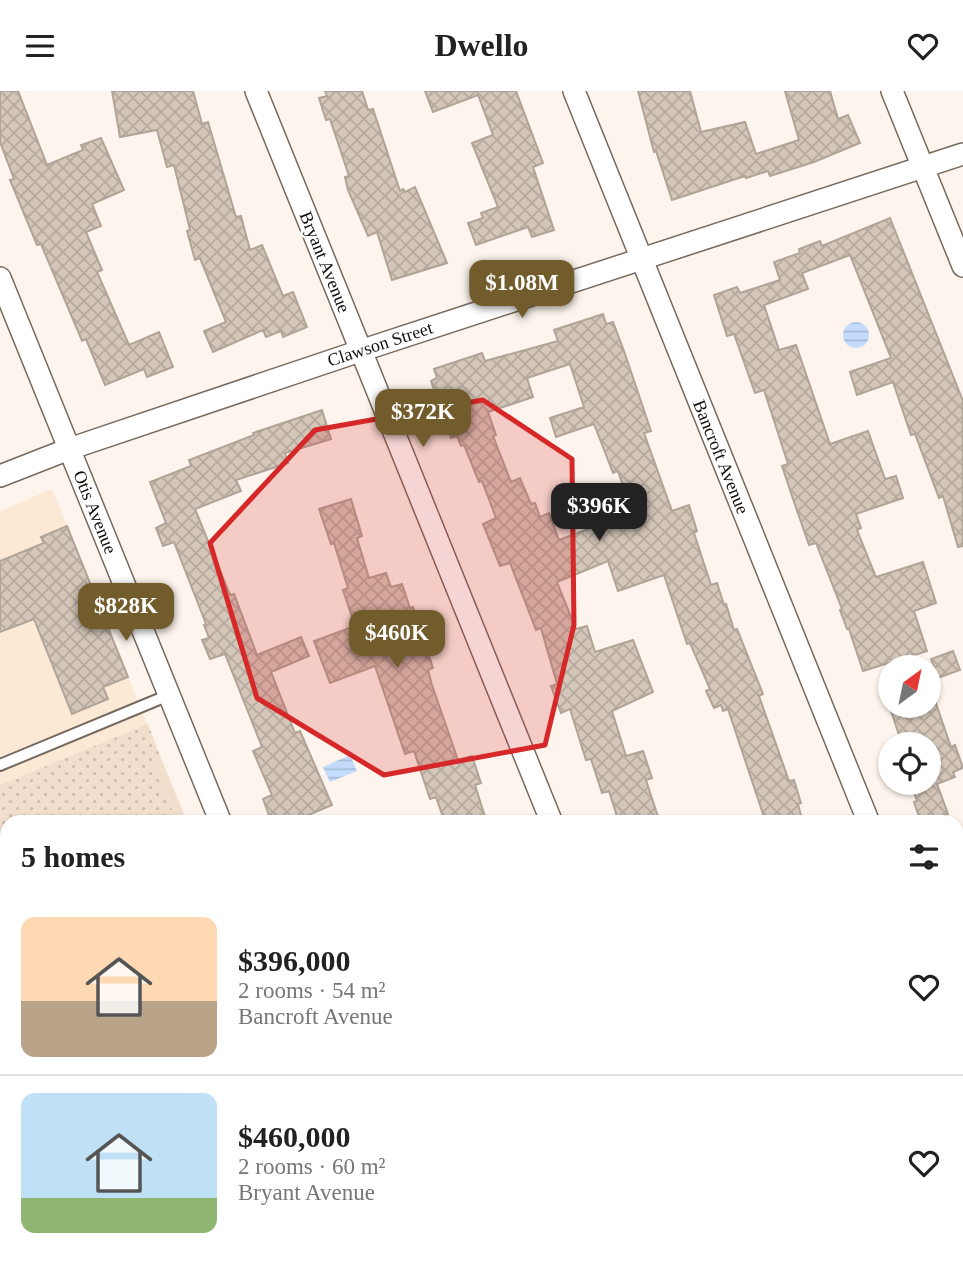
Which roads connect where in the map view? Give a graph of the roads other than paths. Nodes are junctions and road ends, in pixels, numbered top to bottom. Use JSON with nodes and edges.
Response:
{"nodes":[{"id":1,"x":256,"y":91,"type":"edge"},
{"id":2,"x":573,"y":91,"type":"edge"},
{"id":3,"x":892,"y":91,"type":"edge"},
{"id":4,"x":963,"y":154,"type":"edge"},
{"id":5,"x":923,"y":167,"type":"junction"},
{"id":6,"x":641,"y":258,"type":"junction"},
{"id":7,"x":963,"y":266,"type":"edge"},
{"id":8,"x":0,"y":278,"type":"edge"},
{"id":9,"x":360,"y":351,"type":"junction"},
{"id":10,"x":69,"y":449,"type":"junction"},
{"id":11,"x":0,"y":477,"type":"edge"},
{"id":12,"x":169,"y":695,"type":"junction"},
{"id":13,"x":0,"y":765,"type":"edge"},
{"id":14,"x":218,"y":815,"type":"edge"},
{"id":15,"x":549,"y":815,"type":"edge"},
{"id":16,"x":866,"y":815,"type":"edge"}],
"edges":[{"from":1,"to":9,"type":"street","name":"Bryant Avenue"},
{"from":2,"to":6,"type":"street","name":"Bancroft Avenue"},
{"from":3,"to":5,"type":"street"},
{"from":4,"to":5,"type":"street","name":"Clawson Street"},
{"from":5,"to":6,"type":"street","name":"Clawson Street"},
{"from":5,"to":7,"type":"street"},
{"from":6,"to":9,"type":"street","name":"Clawson Street"},
{"from":6,"to":16,"type":"street","name":"Bancroft Avenue"},
{"from":8,"to":10,"type":"street","name":"Otis Avenue"},
{"from":9,"to":10,"type":"street","name":"Clawson Street"},
{"from":9,"to":15,"type":"street","name":"Bryant Avenue"},
{"from":10,"to":11,"type":"street","name":"Clawson Street"},
{"from":10,"to":12,"type":"street","name":"Otis Avenue"},
{"from":12,"to":13,"type":"lane"},
{"from":12,"to":14,"type":"street","name":"Otis Avenue"}]}
